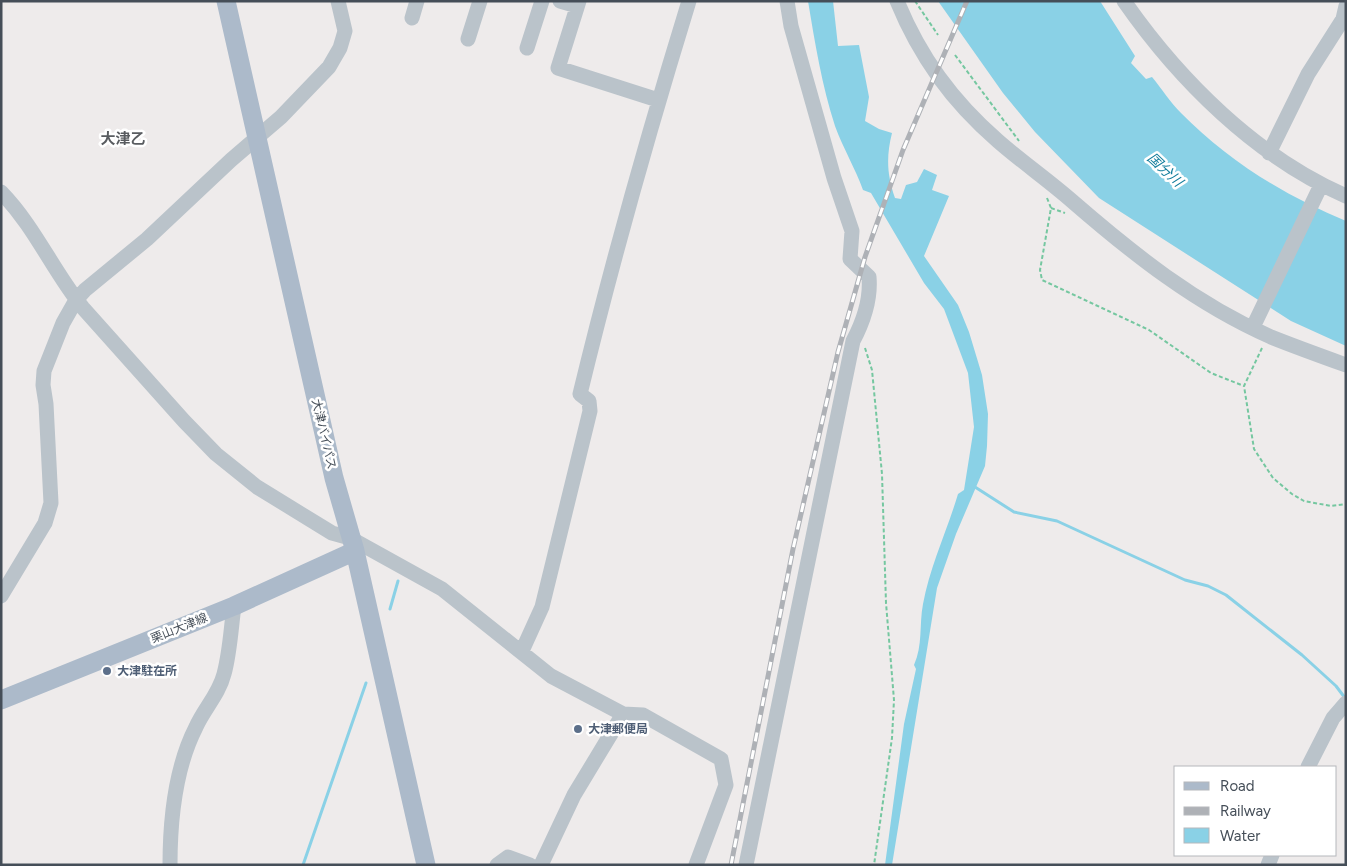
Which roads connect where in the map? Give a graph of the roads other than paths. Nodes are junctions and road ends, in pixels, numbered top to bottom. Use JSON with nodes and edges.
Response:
{"nodes":[{"id":1,"x":226,"y":1,"type":"edge"},
{"id":2,"x":338,"y":1,"type":"edge"},
{"id":3,"x":417,"y":1,"type":"edge"},
{"id":4,"x":480,"y":1,"type":"edge"},
{"id":5,"x":542,"y":1,"type":"edge"},
{"id":6,"x":560,"y":1,"type":"edge"},
{"id":7,"x":689,"y":1,"type":"edge"},
{"id":8,"x":787,"y":1,"type":"edge"},
{"id":9,"x":897,"y":1,"type":"edge"},
{"id":10,"x":1124,"y":1,"type":"edge"},
{"id":11,"x":578,"y":4,"type":"edge"},
{"id":12,"x":1346,"y":6,"type":"edge"},
{"id":13,"x":412,"y":18,"type":"dead end"},
{"id":14,"x":468,"y":39,"type":"dead end"},
{"id":15,"x":527,"y":48,"type":"dead end"},
{"id":16,"x":658,"y":100,"type":"junction"},
{"id":17,"x":256,"y":138,"type":"junction"},
{"id":18,"x":1269,"y":152,"type":"junction"},
{"id":19,"x":1318,"y":188,"type":"junction"},
{"id":20,"x":1,"y":192,"type":"edge"},
{"id":21,"x":1346,"y":196,"type":"edge"},
{"id":22,"x":76,"y":300,"type":"junction"},
{"id":23,"x":1253,"y":327,"type":"junction"},
{"id":24,"x":1346,"y":365,"type":"edge"},
{"id":25,"x":352,"y":544,"type":"junction"},
{"id":26,"x":1,"y":596,"type":"edge"},
{"id":27,"x":234,"y":606,"type":"junction"},
{"id":28,"x":522,"y":651,"type":"junction"},
{"id":29,"x":1,"y":700,"type":"edge"},
{"id":30,"x":1346,"y":703,"type":"edge"},
{"id":31,"x":623,"y":714,"type":"junction"},
{"id":32,"x":1309,"y":766,"type":"edge"},
{"id":33,"x":170,"y":865,"type":"edge"},
{"id":34,"x":426,"y":865,"type":"edge"},
{"id":35,"x":497,"y":865,"type":"edge"},
{"id":36,"x":530,"y":865,"type":"edge"},
{"id":37,"x":541,"y":865,"type":"edge"},
{"id":38,"x":696,"y":865,"type":"edge"},
{"id":39,"x":746,"y":865,"type":"edge"}],
"edges":[{"from":1,"to":17,"type":"main road","name":"大津バイパス"},
{"from":2,"to":17,"type":"street"},
{"from":3,"to":13,"type":"street"},
{"from":4,"to":14,"type":"street"},
{"from":5,"to":15,"type":"street"},
{"from":6,"to":11,"type":"street"},
{"from":7,"to":16,"type":"street"},
{"from":8,"to":39,"type":"street"},
{"from":9,"to":23,"type":"street"},
{"from":10,"to":18,"type":"street"},
{"from":11,"to":16,"type":"street"},
{"from":12,"to":18,"type":"street"},
{"from":16,"to":28,"type":"street"},
{"from":17,"to":22,"type":"street"},
{"from":17,"to":25,"type":"main road","name":"大津バイパス"},
{"from":18,"to":19,"type":"street"},
{"from":19,"to":21,"type":"street"},
{"from":19,"to":23,"type":"street"},
{"from":20,"to":22,"type":"street"},
{"from":22,"to":25,"type":"street"},
{"from":22,"to":26,"type":"street"},
{"from":23,"to":24,"type":"street"},
{"from":25,"to":27,"type":"main road","name":"栗山大津線"},
{"from":25,"to":28,"type":"street"},
{"from":25,"to":34,"type":"main road","name":"大津バイパス"},
{"from":27,"to":29,"type":"main road","name":"栗山大津線"},
{"from":27,"to":33,"type":"street"},
{"from":28,"to":31,"type":"street"},
{"from":30,"to":32,"type":"street"},
{"from":31,"to":37,"type":"street"},
{"from":31,"to":38,"type":"street"},
{"from":35,"to":36,"type":"street"}]}
